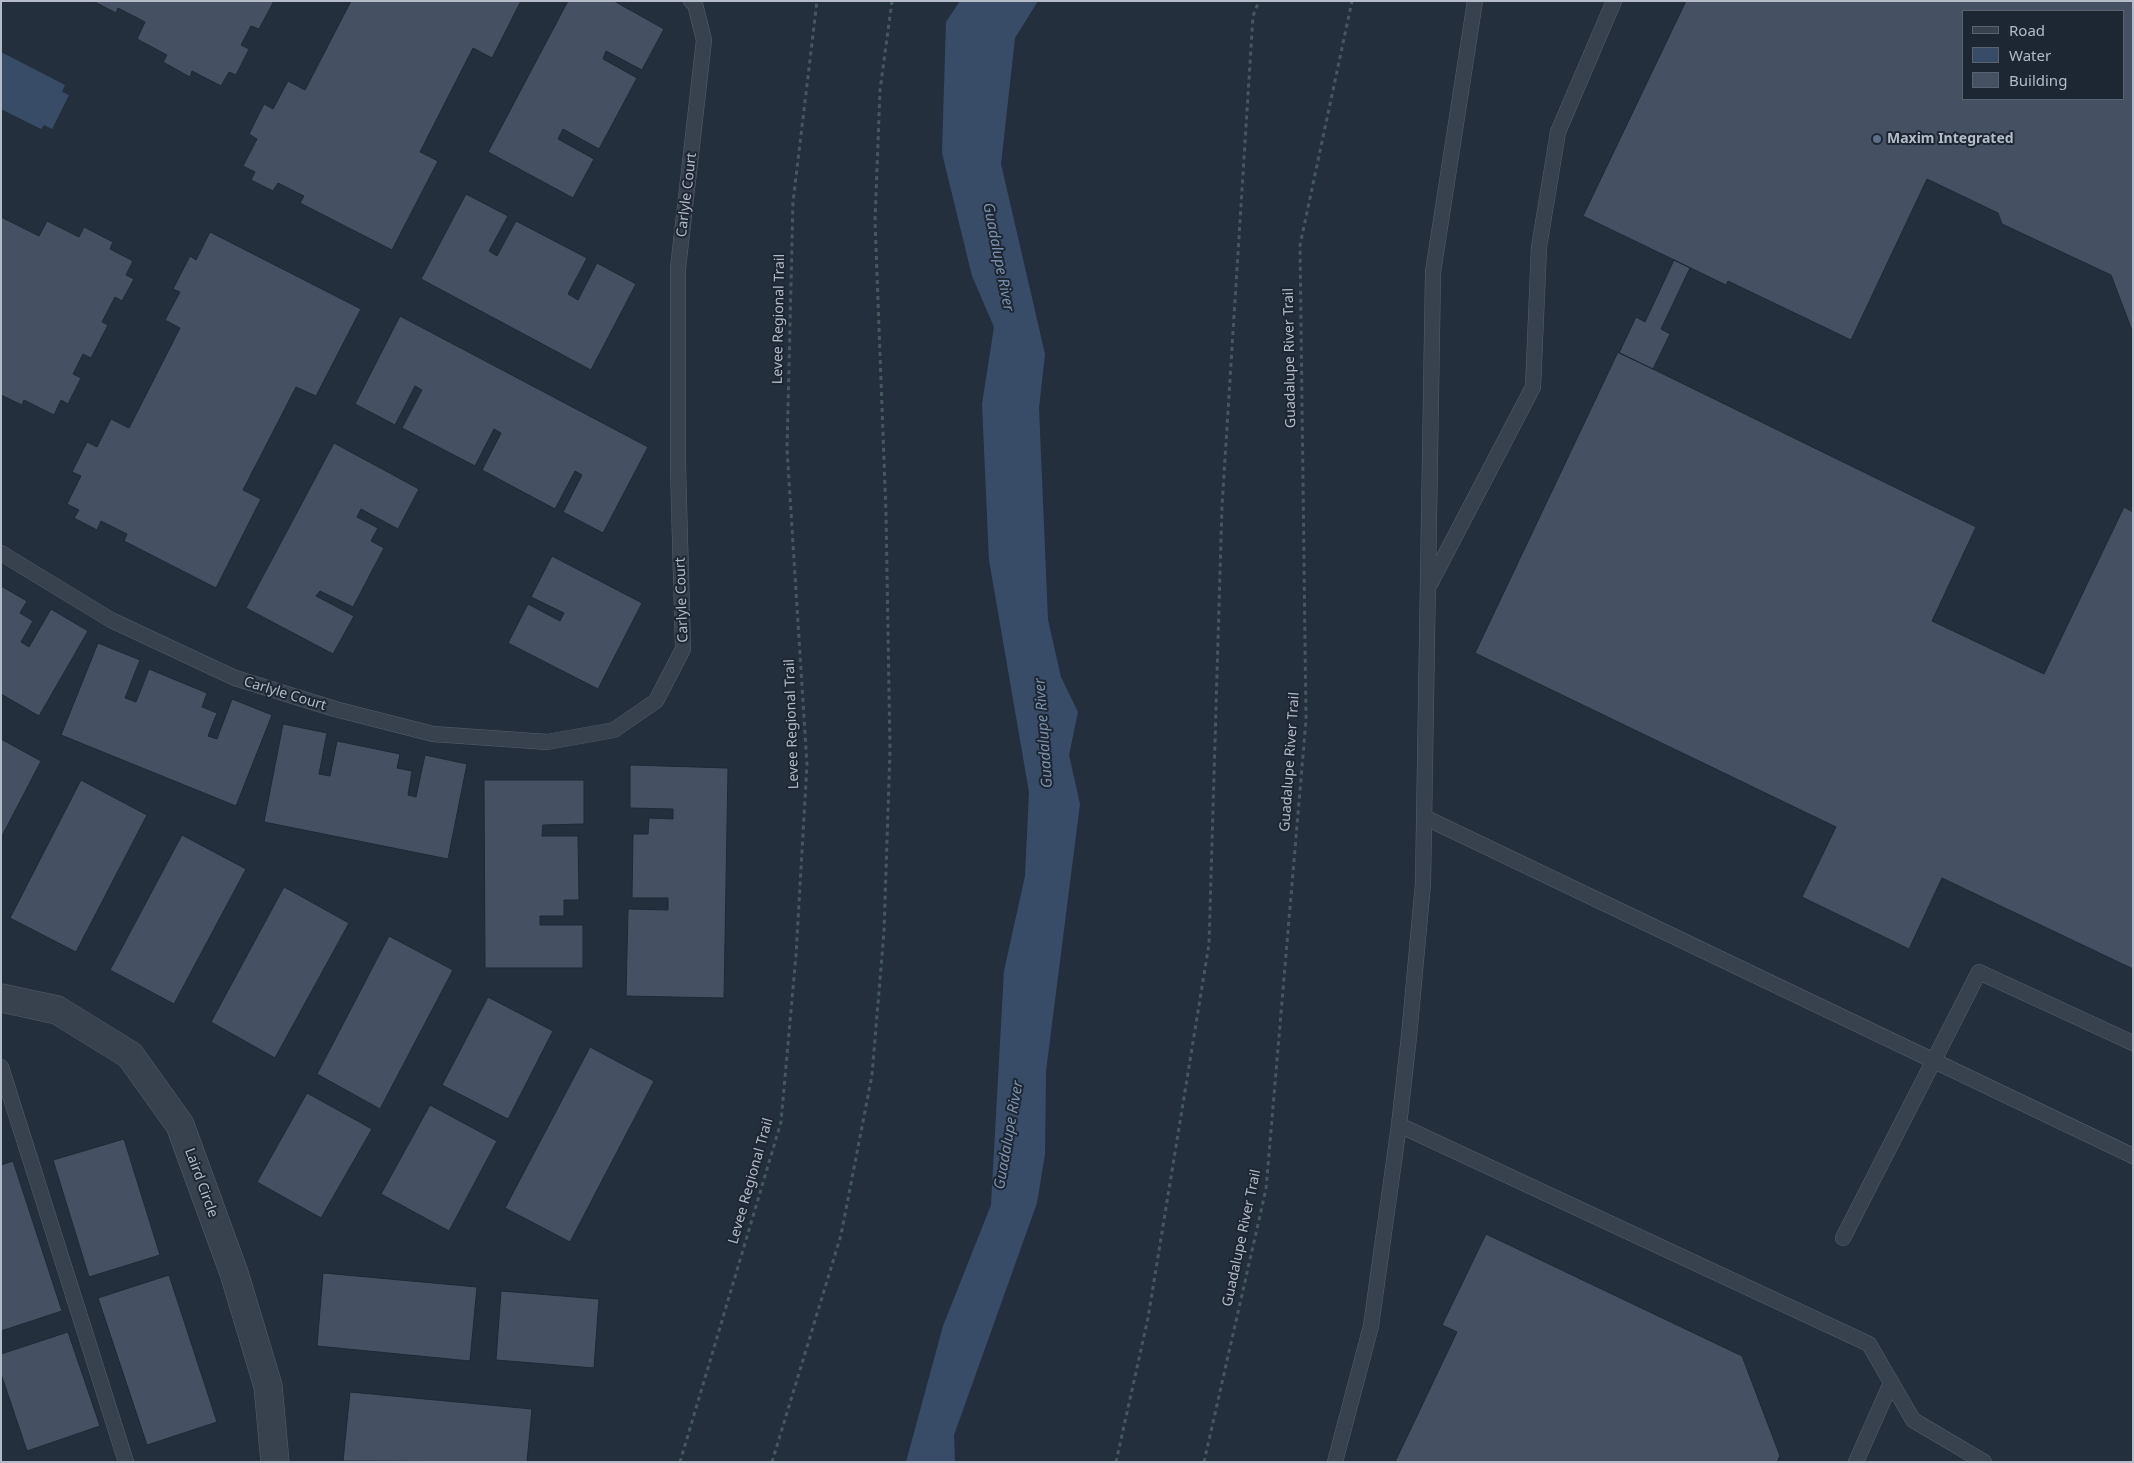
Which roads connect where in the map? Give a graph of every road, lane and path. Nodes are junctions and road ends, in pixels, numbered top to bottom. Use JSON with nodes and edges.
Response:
{"nodes":[{"id":1,"x":691,"y":1,"type":"edge"},
{"id":2,"x":817,"y":1,"type":"edge"},
{"id":3,"x":892,"y":1,"type":"edge"},
{"id":4,"x":1259,"y":1,"type":"edge"},
{"id":5,"x":1352,"y":1,"type":"edge"},
{"id":6,"x":1475,"y":1,"type":"edge"},
{"id":7,"x":1614,"y":1,"type":"edge"},
{"id":8,"x":1,"y":553,"type":"edge"},
{"id":9,"x":1428,"y":587,"type":"junction"},
{"id":10,"x":1424,"y":817,"type":"junction"},
{"id":11,"x":1,"y":998,"type":"edge"},
{"id":12,"x":2133,"y":1043,"type":"edge"},
{"id":13,"x":1934,"y":1061,"type":"junction"},
{"id":14,"x":1,"y":1067,"type":"edge"},
{"id":15,"x":1400,"y":1125,"type":"junction"},
{"id":16,"x":2133,"y":1156,"type":"edge"},
{"id":17,"x":1843,"y":1238,"type":"dead end"},
{"id":18,"x":1891,"y":1383,"type":"junction"},
{"id":19,"x":126,"y":1462,"type":"edge"},
{"id":20,"x":275,"y":1462,"type":"edge"},
{"id":21,"x":680,"y":1462,"type":"edge"},
{"id":22,"x":772,"y":1462,"type":"edge"},
{"id":23,"x":1116,"y":1462,"type":"edge"},
{"id":24,"x":1204,"y":1462,"type":"edge"},
{"id":25,"x":1335,"y":1462,"type":"edge"},
{"id":26,"x":1856,"y":1462,"type":"edge"},
{"id":27,"x":1984,"y":1462,"type":"edge"}],
"edges":[{"from":1,"to":8,"type":"lane","name":"Carlyle Court"},
{"from":2,"to":21,"type":"path","name":"Levee Regional Trail"},
{"from":3,"to":22,"type":"path"},
{"from":4,"to":23,"type":"path"},
{"from":5,"to":24,"type":"path","name":"Guadalupe River Trail"},
{"from":6,"to":9,"type":"lane"},
{"from":7,"to":9,"type":"lane"},
{"from":9,"to":10,"type":"lane"},
{"from":10,"to":13,"type":"lane"},
{"from":10,"to":15,"type":"lane"},
{"from":11,"to":20,"type":"street","name":"Laird Circle"},
{"from":12,"to":13,"type":"lane"},
{"from":13,"to":16,"type":"lane"},
{"from":13,"to":17,"type":"lane"},
{"from":14,"to":19,"type":"lane"},
{"from":15,"to":18,"type":"lane"},
{"from":15,"to":25,"type":"lane"},
{"from":18,"to":26,"type":"lane"},
{"from":18,"to":27,"type":"lane"}]}
